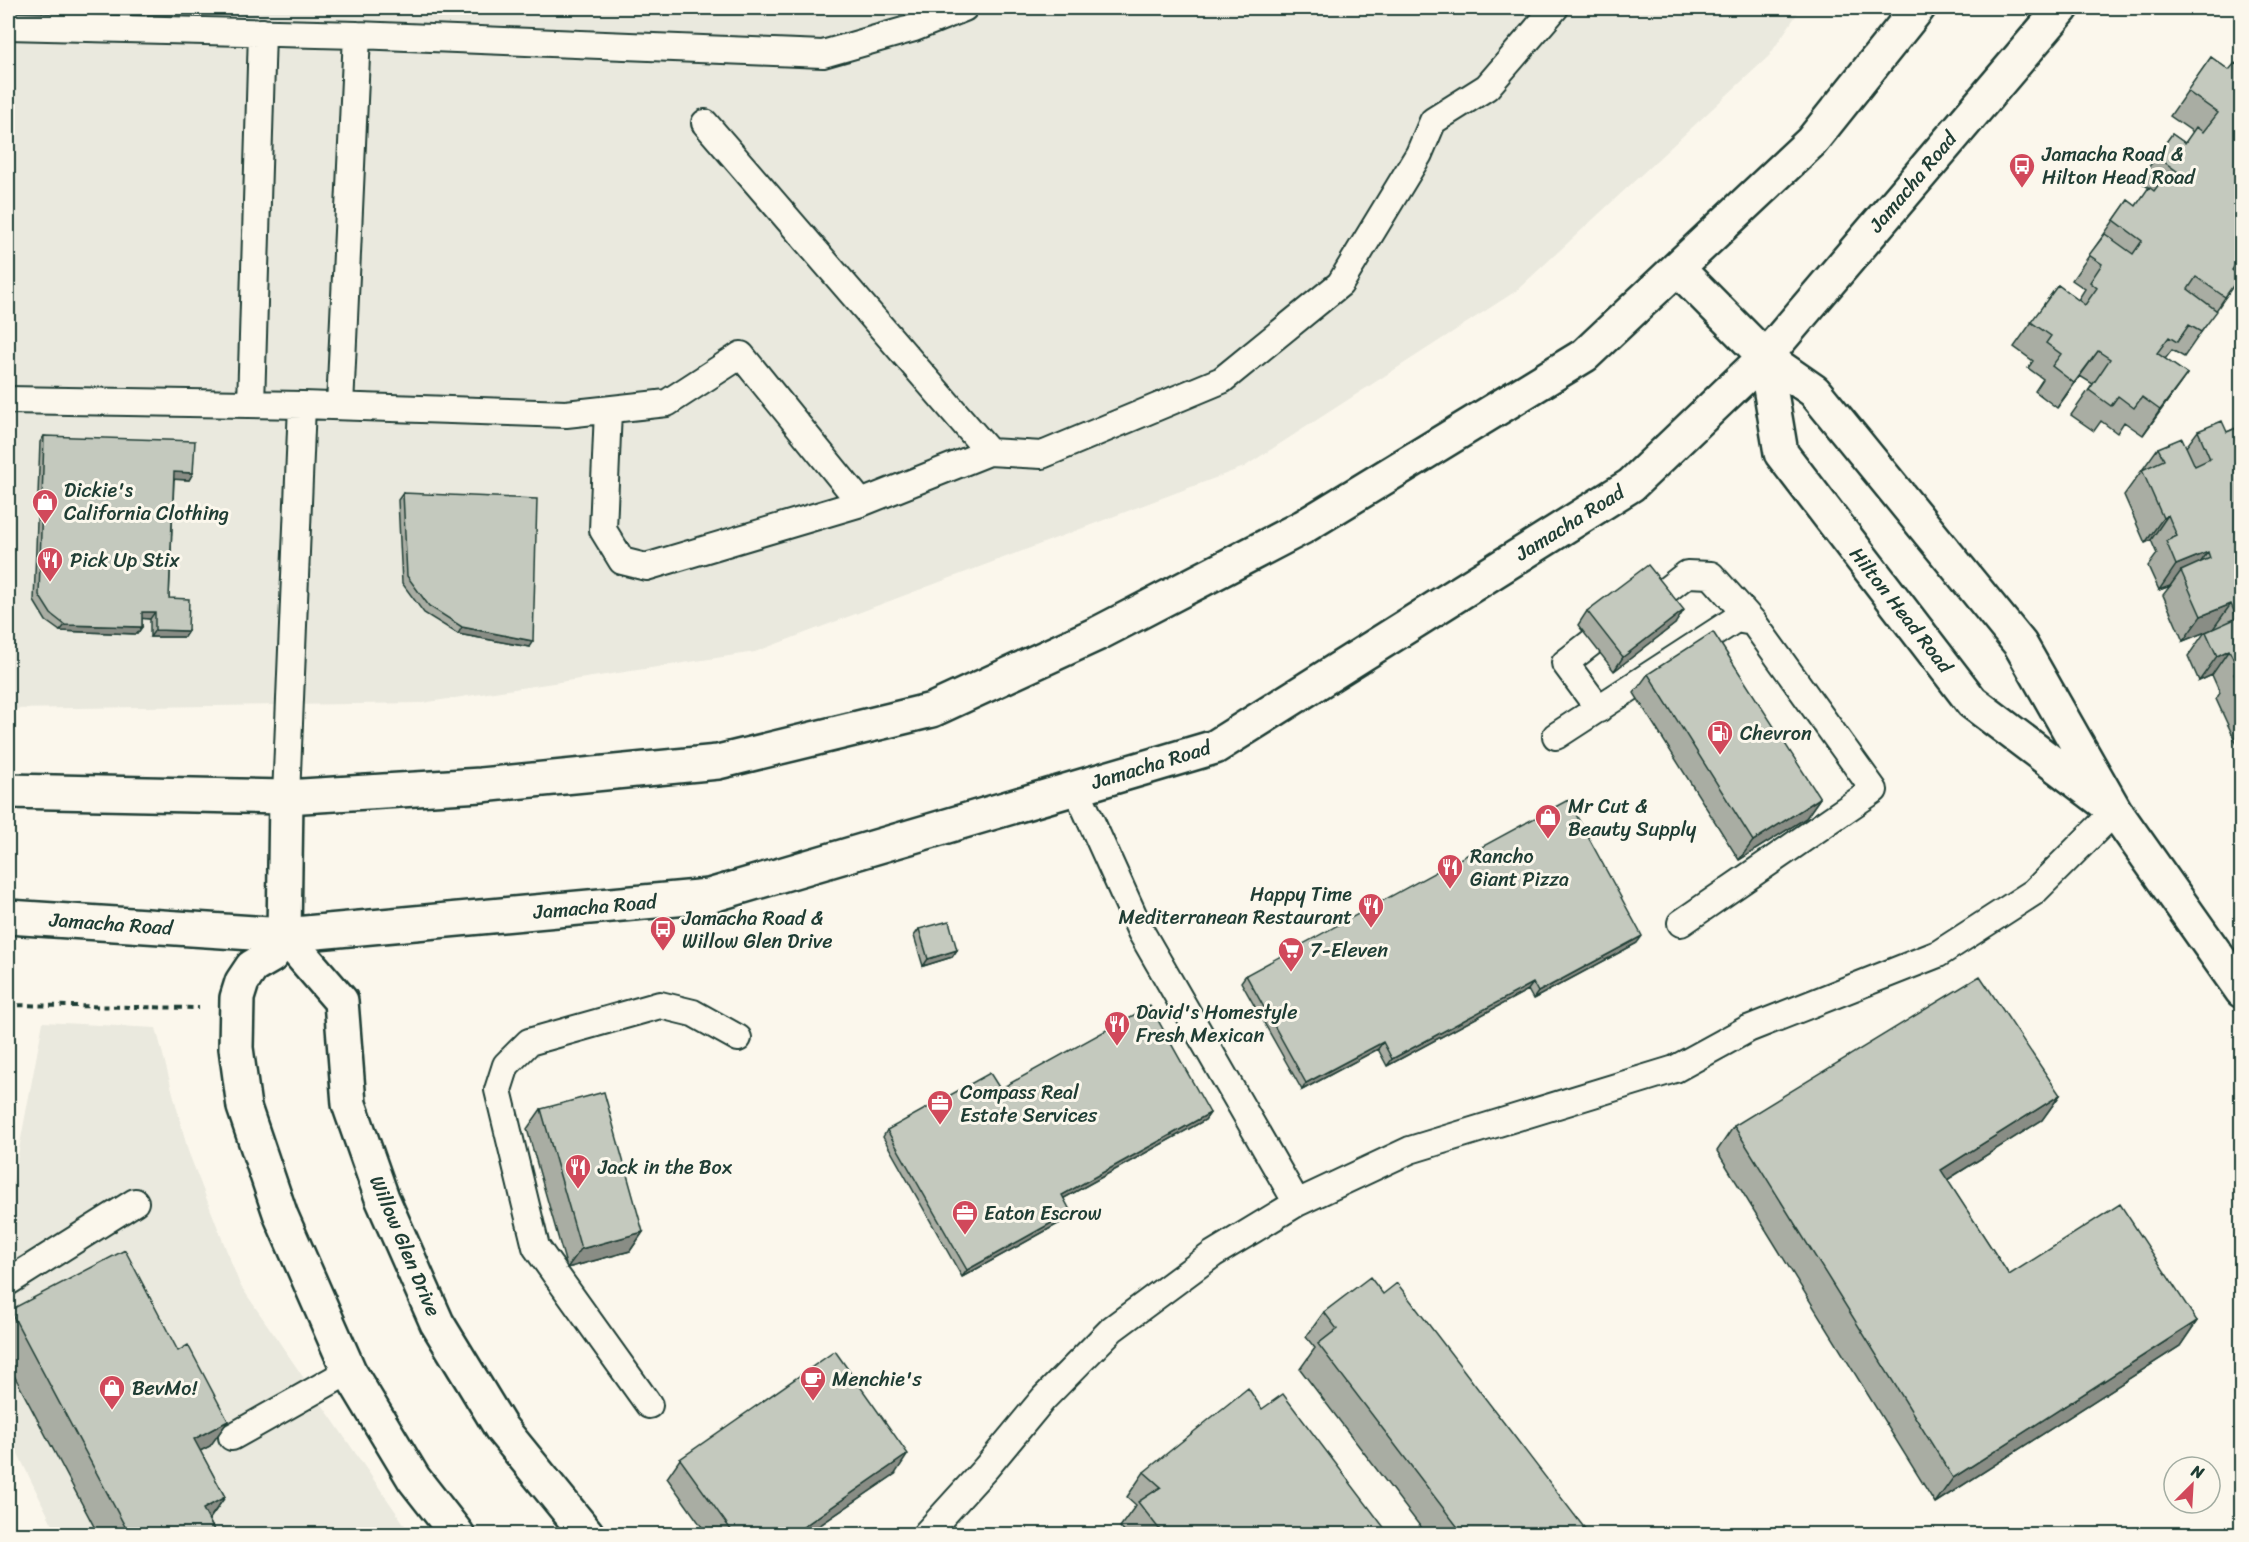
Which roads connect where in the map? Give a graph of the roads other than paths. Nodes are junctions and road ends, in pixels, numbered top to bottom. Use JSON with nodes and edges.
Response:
{"nodes":[{"id":1,"x":1555,"y":8,"type":"edge"},
{"id":2,"x":1918,"y":8,"type":"edge"},
{"id":3,"x":2062,"y":8,"type":"edge"},
{"id":4,"x":953,"y":9,"type":"edge"},
{"id":5,"x":8,"y":26,"type":"edge"},
{"id":6,"x":262,"y":32,"type":"junction"},
{"id":7,"x":357,"y":35,"type":"junction"},
{"id":8,"x":705,"y":123,"type":"dead end"},
{"id":9,"x":1678,"y":269,"type":"junction"},
{"id":10,"x":1765,"y":357,"type":"junction"},
{"id":11,"x":8,"y":400,"type":"edge"},
{"id":12,"x":251,"y":404,"type":"junction"},
{"id":13,"x":302,"y":405,"type":"junction"},
{"id":14,"x":340,"y":406,"type":"junction"},
{"id":15,"x":608,"y":410,"type":"junction"},
{"id":16,"x":989,"y":452,"type":"junction"},
{"id":17,"x":861,"y":503,"type":"junction"},
{"id":18,"x":1655,"y":599,"type":"edge"},
{"id":19,"x":1753,"y":622,"type":"junction"},
{"id":20,"x":1592,"y":642,"type":"edge"},
{"id":21,"x":1599,"y":709,"type":"junction"},
{"id":22,"x":1556,"y":736,"type":"dead end"},
{"id":23,"x":1076,"y":788,"type":"junction"},
{"id":24,"x":8,"y":791,"type":"edge"},
{"id":25,"x":286,"y":797,"type":"junction"},
{"id":26,"x":2115,"y":811,"type":"junction"},
{"id":27,"x":8,"y":917,"type":"edge"},
{"id":28,"x":1681,"y":923,"type":"dead end"},
{"id":29,"x":284,"y":935,"type":"junction"},
{"id":30,"x":2241,"y":991,"type":"edge"},
{"id":31,"x":738,"y":1038,"type":"dead end"},
{"id":32,"x":135,"y":1202,"type":"dead end"},
{"id":33,"x":1297,"y":1203,"type":"junction"},
{"id":34,"x":8,"y":1282,"type":"edge"},
{"id":35,"x":349,"y":1371,"type":"junction"},
{"id":36,"x":649,"y":1405,"type":"dead end"},
{"id":37,"x":232,"y":1437,"type":"dead end"},
{"id":38,"x":457,"y":1534,"type":"edge"},
{"id":39,"x":587,"y":1534,"type":"edge"},
{"id":40,"x":926,"y":1534,"type":"edge"}],
"edges":[{"from":1,"to":16,"type":"lane"},
{"from":2,"to":9,"type":"main road"},
{"from":3,"to":10,"type":"main road","name":"Jamacha Road"},
{"from":4,"to":7,"type":"lane"},
{"from":5,"to":6,"type":"lane"},
{"from":6,"to":7,"type":"lane"},
{"from":6,"to":12,"type":"lane"},
{"from":7,"to":14,"type":"lane"},
{"from":8,"to":16,"type":"lane"},
{"from":9,"to":10,"type":"main road","name":"Hilton Head Road"},
{"from":9,"to":25,"type":"main road"},
{"from":10,"to":23,"type":"main road","name":"Jamacha Road"},
{"from":10,"to":26,"type":"main road","name":"Hilton Head Road"},
{"from":10,"to":26,"type":"main road","name":"Hilton Head Road"},
{"from":11,"to":12,"type":"lane"},
{"from":12,"to":13,"type":"lane"},
{"from":13,"to":14,"type":"lane"},
{"from":13,"to":25,"type":"lane"},
{"from":14,"to":15,"type":"lane"},
{"from":15,"to":17,"type":"lane"},
{"from":15,"to":17,"type":"lane"},
{"from":16,"to":17,"type":"lane"},
{"from":18,"to":19,"type":"lane"},
{"from":19,"to":21,"type":"lane"},
{"from":19,"to":28,"type":"lane"},
{"from":20,"to":21,"type":"lane"},
{"from":21,"to":22,"type":"lane"},
{"from":23,"to":29,"type":"main road","name":"Jamacha Road"},
{"from":23,"to":33,"type":"lane"},
{"from":24,"to":25,"type":"main road"},
{"from":25,"to":29,"type":"main road"},
{"from":26,"to":30,"type":"main road","name":"Hilton Head Road"},
{"from":26,"to":33,"type":"lane"},
{"from":27,"to":29,"type":"main road","name":"Jamacha Road"},
{"from":29,"to":35,"type":"main road"},
{"from":29,"to":39,"type":"main road","name":"Willow Glen Drive"},
{"from":31,"to":36,"type":"lane"},
{"from":32,"to":34,"type":"lane"},
{"from":33,"to":40,"type":"lane"},
{"from":35,"to":37,"type":"lane"},
{"from":35,"to":38,"type":"main road"}]}
